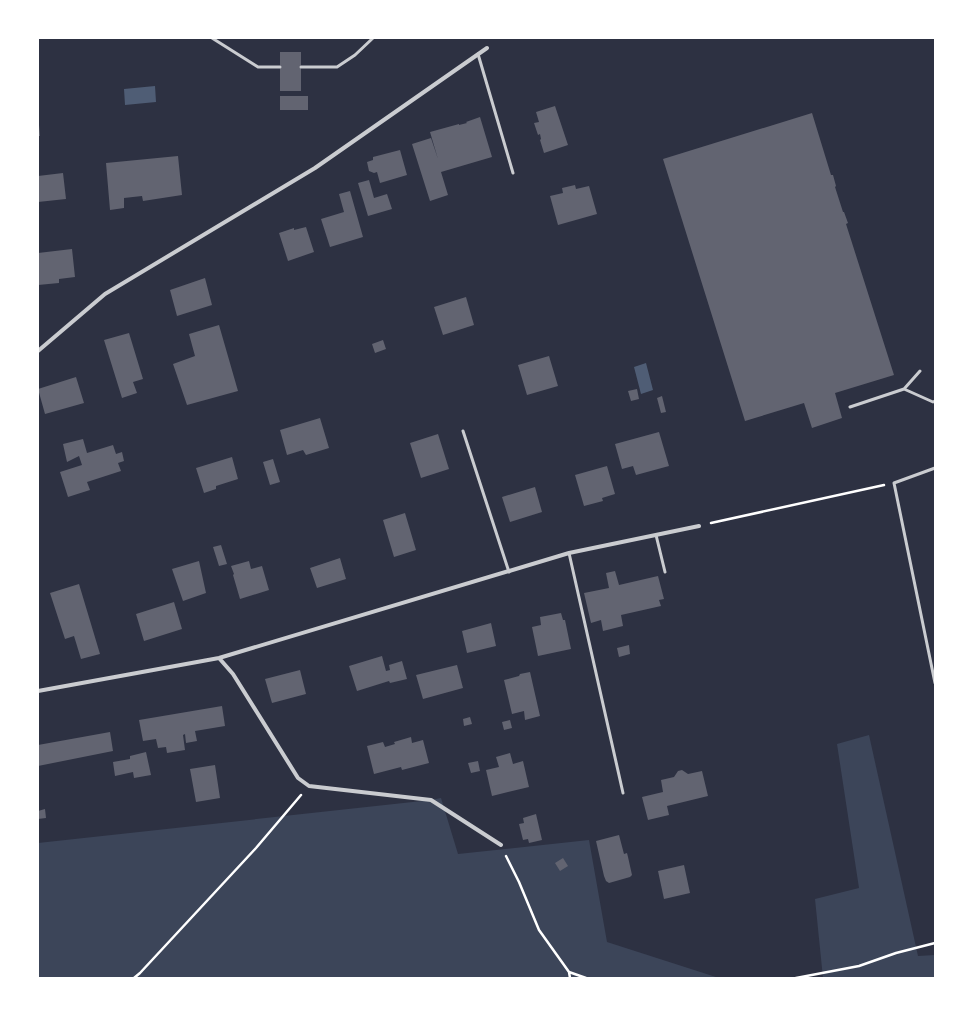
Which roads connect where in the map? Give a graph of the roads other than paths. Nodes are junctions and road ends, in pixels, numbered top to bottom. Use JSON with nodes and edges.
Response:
{"nodes":[{"id":1,"x":212,"y":38,"type":"edge"},
{"id":2,"x":373,"y":38,"type":"edge"},
{"id":3,"x":487,"y":48,"type":"dead end"},
{"id":4,"x":478,"y":54,"type":"junction"},
{"id":5,"x":280,"y":67,"type":"dead end"},
{"id":6,"x":302,"y":67,"type":"dead end"},
{"id":7,"x":513,"y":173,"type":"dead end"},
{"id":8,"x":38,"y":351,"type":"edge"},
{"id":9,"x":920,"y":371,"type":"dead end"},
{"id":10,"x":904,"y":389,"type":"junction"},
{"id":11,"x":935,"y":401,"type":"edge"},
{"id":12,"x":850,"y":407,"type":"dead end"},
{"id":13,"x":463,"y":431,"type":"dead end"},
{"id":14,"x":935,"y":468,"type":"edge"},
{"id":15,"x":699,"y":526,"type":"road end"},
{"id":16,"x":656,"y":535,"type":"junction"},
{"id":17,"x":569,"y":554,"type":"junction"},
{"id":18,"x":509,"y":572,"type":"junction"},
{"id":19,"x":665,"y":572,"type":"dead end"},
{"id":20,"x":219,"y":658,"type":"junction"},
{"id":21,"x":935,"y":683,"type":"edge"},
{"id":22,"x":38,"y":691,"type":"edge"},
{"id":23,"x":623,"y":793,"type":"dead end"},
{"id":24,"x":501,"y":845,"type":"road end"}],
"edges":[{"from":1,"to":5,"type":"lane"},
{"from":2,"to":6,"type":"lane"},
{"from":3,"to":4,"type":"street"},
{"from":4,"to":7,"type":"lane"},
{"from":4,"to":8,"type":"street"},
{"from":9,"to":10,"type":"lane"},
{"from":10,"to":11,"type":"lane"},
{"from":10,"to":12,"type":"lane"},
{"from":13,"to":18,"type":"lane"},
{"from":14,"to":21,"type":"lane"},
{"from":15,"to":16,"type":"street"},
{"from":16,"to":17,"type":"street"},
{"from":16,"to":19,"type":"lane"},
{"from":17,"to":18,"type":"street"},
{"from":17,"to":23,"type":"lane"},
{"from":18,"to":20,"type":"street"},
{"from":20,"to":22,"type":"street"},
{"from":20,"to":24,"type":"street"}]}
